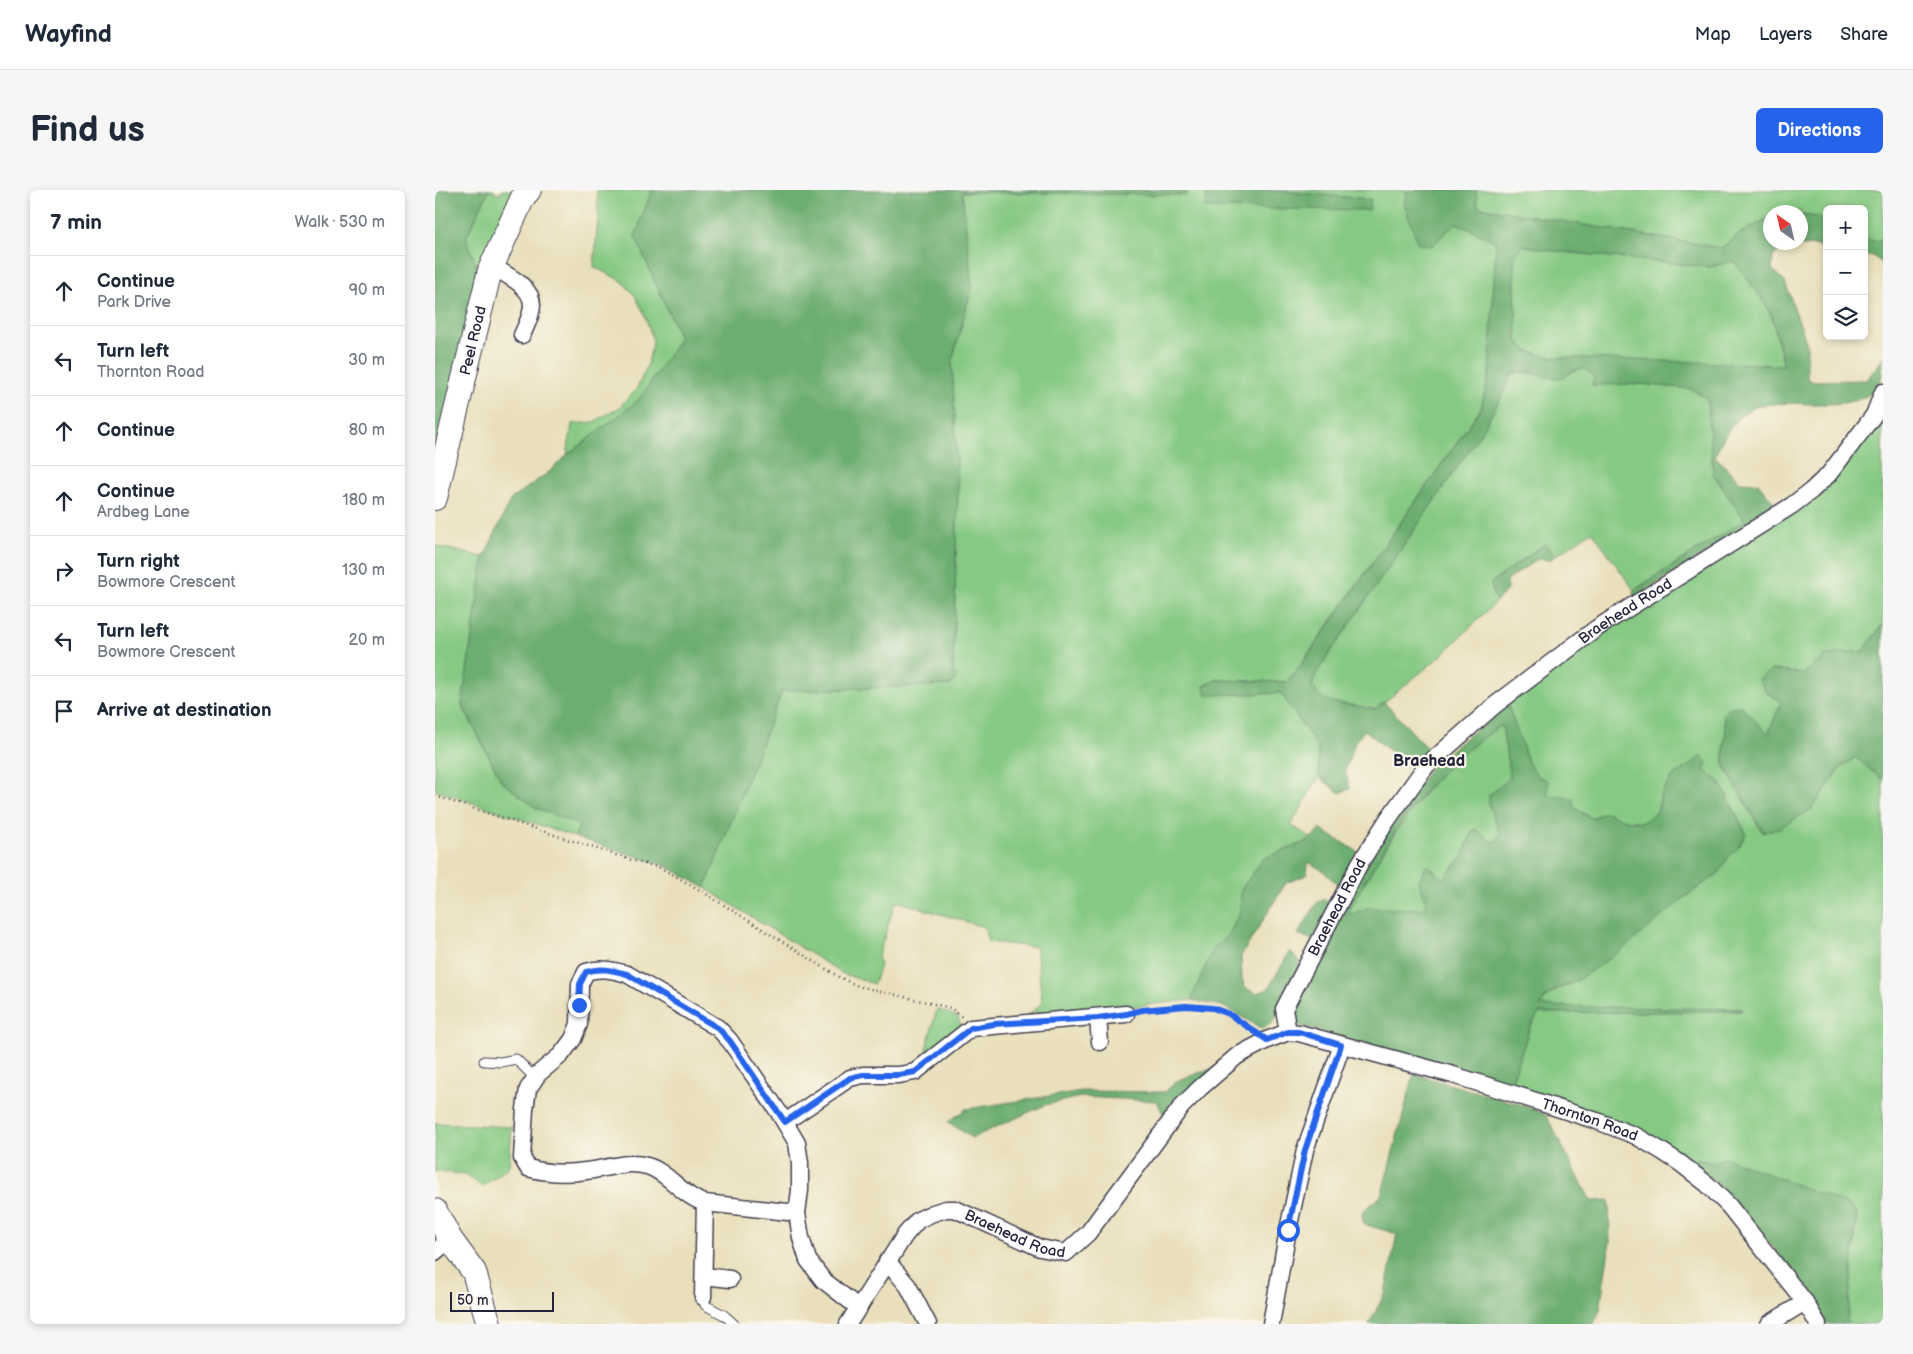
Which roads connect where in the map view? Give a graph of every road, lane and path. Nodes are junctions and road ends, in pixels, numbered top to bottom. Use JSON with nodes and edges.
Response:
{"nodes":[{"id":1,"x":526,"y":191,"type":"edge"},
{"id":2,"x":492,"y":266,"type":"junction"},
{"id":3,"x":523,"y":335,"type":"dead end"},
{"id":4,"x":1883,"y":392,"type":"edge"},
{"id":5,"x":1879,"y":415,"type":"edge"},
{"id":6,"x":435,"y":498,"type":"edge"},
{"id":7,"x":435,"y":796,"type":"edge"},
{"id":8,"x":1126,"y":1014,"type":"joint"},
{"id":9,"x":1098,"y":1018,"type":"junction"},
{"id":10,"x":971,"y":1028,"type":"junction"},
{"id":11,"x":1288,"y":1032,"type":"junction"},
{"id":12,"x":1267,"y":1040,"type":"junction"},
{"id":13,"x":1100,"y":1042,"type":"dead end"},
{"id":14,"x":1341,"y":1045,"type":"junction"},
{"id":15,"x":484,"y":1061,"type":"dead end"},
{"id":16,"x":535,"y":1078,"type":"junction"},
{"id":17,"x":785,"y":1122,"type":"junction"},
{"id":18,"x":705,"y":1203,"type":"junction"},
{"id":19,"x":435,"y":1211,"type":"edge"},
{"id":20,"x":797,"y":1213,"type":"junction"},
{"id":21,"x":443,"y":1246,"type":"edge"},
{"id":22,"x":887,"y":1261,"type":"junction"},
{"id":23,"x":704,"y":1276,"type":"junction"},
{"id":24,"x":730,"y":1279,"type":"dead end"},
{"id":25,"x":703,"y":1297,"type":"joint"},
{"id":26,"x":1805,"y":1302,"type":"junction"},
{"id":27,"x":859,"y":1308,"type":"junction"},
{"id":28,"x":489,"y":1324,"type":"edge"},
{"id":29,"x":734,"y":1324,"type":"edge"},
{"id":30,"x":847,"y":1324,"type":"edge"},
{"id":31,"x":928,"y":1324,"type":"edge"},
{"id":32,"x":1271,"y":1324,"type":"edge"},
{"id":33,"x":1769,"y":1324,"type":"edge"},
{"id":34,"x":1818,"y":1324,"type":"edge"}],
"edges":[{"from":1,"to":2,"type":"street","name":"Peel Road"},
{"from":2,"to":3,"type":"street"},
{"from":2,"to":6,"type":"street","name":"Peel Road"},
{"from":4,"to":5,"type":"street","name":"Braehead Road"},
{"from":5,"to":11,"type":"street","name":"Braehead Road"},
{"from":7,"to":10,"type":"path"},
{"from":8,"to":9,"type":"street"},
{"from":8,"to":12,"type":"path"},
{"from":9,"to":10,"type":"street"},
{"from":9,"to":13,"type":"street"},
{"from":10,"to":17,"type":"street"},
{"from":11,"to":12,"type":"street","name":"Braehead Road"},
{"from":11,"to":14,"type":"street","name":"Thornton Road"},
{"from":12,"to":22,"type":"street","name":"Braehead Road"},
{"from":14,"to":26,"type":"street","name":"Thornton Road"},
{"from":14,"to":32,"type":"street"},
{"from":15,"to":16,"type":"lane"},
{"from":16,"to":17,"type":"street"},
{"from":16,"to":18,"type":"street"},
{"from":17,"to":20,"type":"street"},
{"from":18,"to":20,"type":"street"},
{"from":18,"to":23,"type":"street"},
{"from":19,"to":21,"type":"street"},
{"from":20,"to":27,"type":"street"},
{"from":21,"to":28,"type":"street"},
{"from":22,"to":27,"type":"street","name":"Braehead Road"},
{"from":22,"to":31,"type":"street"},
{"from":23,"to":24,"type":"street"},
{"from":23,"to":25,"type":"street"},
{"from":25,"to":29,"type":"lane"},
{"from":26,"to":33,"type":"street"},
{"from":26,"to":34,"type":"street","name":"Thornton Road"},
{"from":27,"to":30,"type":"street","name":"Braehead Road"}]}
